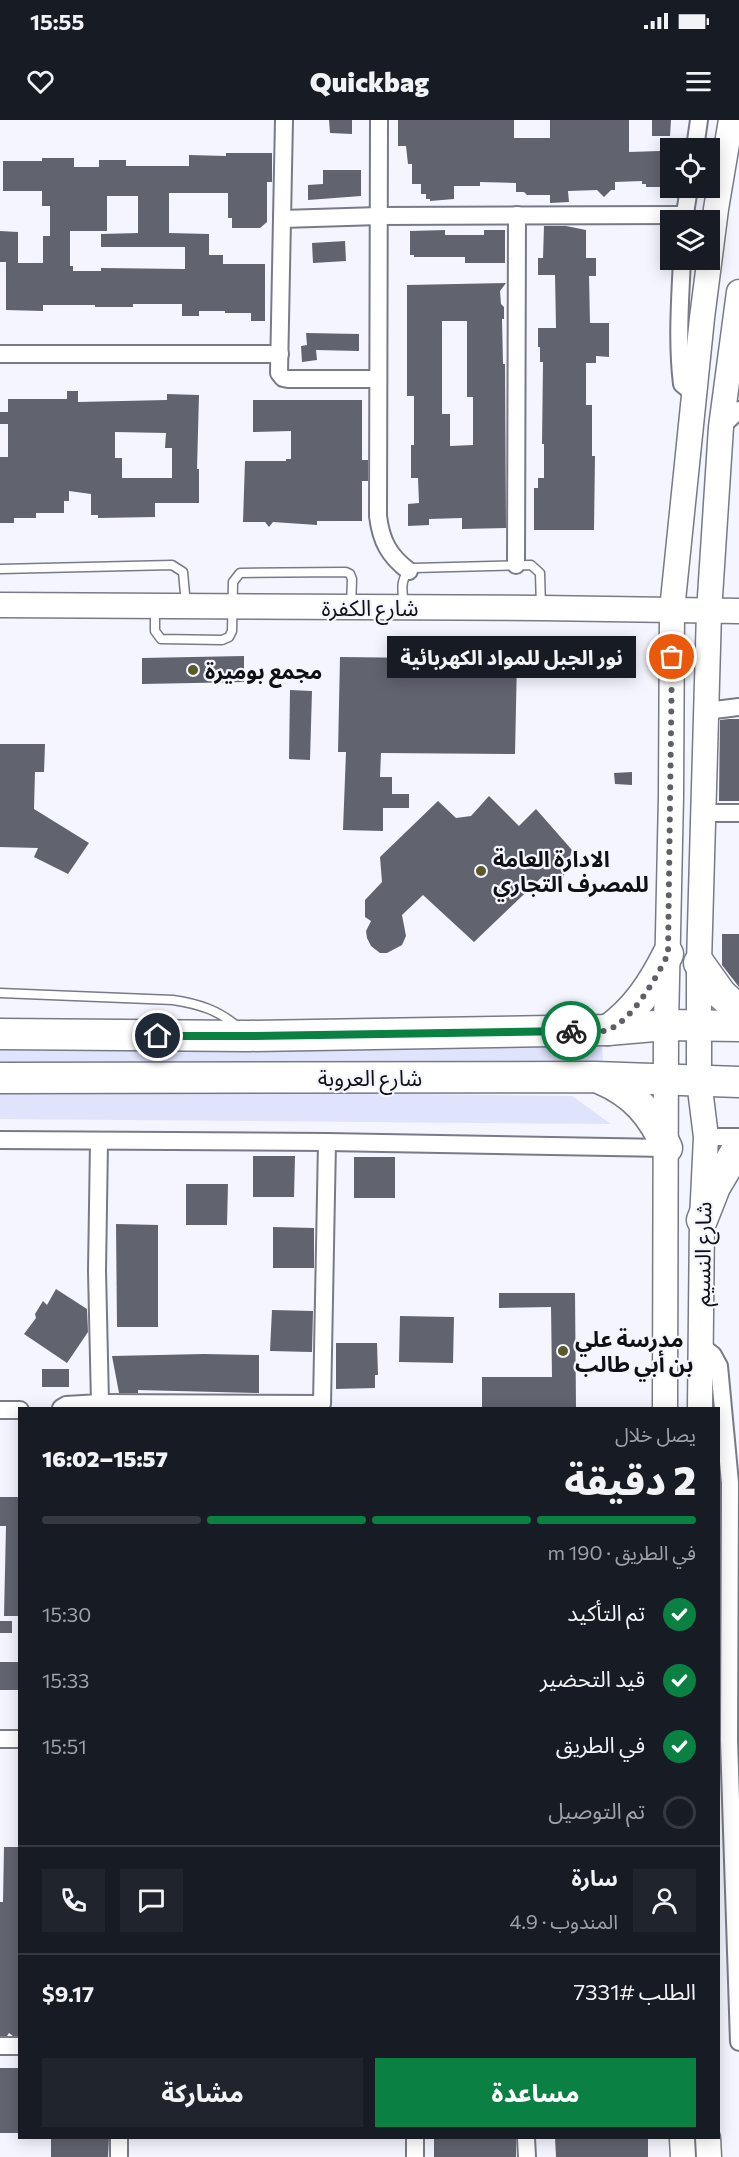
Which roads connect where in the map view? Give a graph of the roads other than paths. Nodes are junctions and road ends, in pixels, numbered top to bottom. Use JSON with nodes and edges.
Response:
{"nodes":[{"id":1,"x":284,"y":120,"type":"edge"},
{"id":2,"x":380,"y":120,"type":"edge"},
{"id":3,"x":699,"y":120,"type":"edge"},
{"id":4,"x":731,"y":120,"type":"edge"},
{"id":5,"x":696,"y":138,"type":"edge"},
{"id":6,"x":517,"y":215,"type":"junction"},
{"id":7,"x":379,"y":216,"type":"junction"},
{"id":8,"x":660,"y":218,"type":"edge"},
{"id":9,"x":282,"y":219,"type":"junction"},
{"id":10,"x":682,"y":270,"type":"edge"},
{"id":11,"x":739,"y":292,"type":"edge"},
{"id":12,"x":0,"y":354,"type":"edge"},
{"id":13,"x":280,"y":354,"type":"junction"},
{"id":14,"x":378,"y":379,"type":"junction"},
{"id":15,"x":693,"y":393,"type":"junction"},
{"id":16,"x":739,"y":410,"type":"edge"},
{"id":17,"x":721,"y":427,"type":"junction"},
{"id":18,"x":516,"y":565,"type":"junction"},
{"id":19,"x":0,"y":568,"type":"edge"},
{"id":20,"x":408,"y":571,"type":"junction"},
{"id":21,"x":0,"y":605,"type":"edge"},
{"id":22,"x":155,"y":605,"type":"junction"},
{"id":23,"x":186,"y":605,"type":"junction"},
{"id":24,"x":233,"y":605,"type":"junction"},
{"id":25,"x":351,"y":607,"type":"junction"},
{"id":26,"x":404,"y":607,"type":"junction"},
{"id":27,"x":541,"y":608,"type":"junction"},
{"id":28,"x":672,"y":610,"type":"junction"},
{"id":29,"x":739,"y":611,"type":"edge"},
{"id":30,"x":709,"y":612,"type":"junction"},
{"id":31,"x":739,"y":707,"type":"edge"},
{"id":32,"x":706,"y":711,"type":"junction"},
{"id":33,"x":703,"y":813,"type":"junction"},
{"id":34,"x":739,"y":813,"type":"edge"},
{"id":35,"x":668,"y":954,"type":"junction"},
{"id":36,"x":699,"y":963,"type":"junction"},
{"id":37,"x":0,"y":993,"type":"edge"},
{"id":38,"x":739,"y":1010,"type":"edge"},
{"id":39,"x":666,"y":1025,"type":"junction"},
{"id":40,"x":699,"y":1026,"type":"junction"},
{"id":41,"x":739,"y":1026,"type":"edge"},
{"id":42,"x":608,"y":1030,"type":"junction"},
{"id":43,"x":0,"y":1034,"type":"edge"},
{"id":44,"x":248,"y":1036,"type":"junction"},
{"id":45,"x":595,"y":1077,"type":"junction"},
{"id":46,"x":0,"y":1078,"type":"edge"},
{"id":47,"x":667,"y":1080,"type":"junction"},
{"id":48,"x":699,"y":1081,"type":"junction"},
{"id":49,"x":739,"y":1082,"type":"edge"},
{"id":50,"x":706,"y":1137,"type":"junction"},
{"id":51,"x":739,"y":1137,"type":"edge"},
{"id":52,"x":0,"y":1140,"type":"edge"},
{"id":53,"x":99,"y":1142,"type":"junction"},
{"id":54,"x":327,"y":1142,"type":"junction"},
{"id":55,"x":739,"y":1146,"type":"edge"},
{"id":56,"x":668,"y":1148,"type":"junction"},
{"id":57,"x":702,"y":1220,"type":"junction"},
{"id":58,"x":701,"y":1346,"type":"junction"},
{"id":59,"x":100,"y":1402,"type":"junction"},
{"id":60,"x":63,"y":1407,"type":"edge"},
{"id":61,"x":665,"y":1407,"type":"edge"},
{"id":62,"x":700,"y":1407,"type":"edge"},
{"id":63,"x":0,"y":1410,"type":"edge"},
{"id":64,"x":18,"y":1410,"type":"edge"},
{"id":65,"x":729,"y":1483,"type":"edge"},
{"id":66,"x":734,"y":1575,"type":"edge"},
{"id":67,"x":0,"y":1739,"type":"edge"},
{"id":68,"x":18,"y":1739,"type":"edge"},
{"id":69,"x":734,"y":1740,"type":"edge"},
{"id":70,"x":736,"y":1893,"type":"edge"},
{"id":71,"x":739,"y":2042,"type":"edge"},
{"id":72,"x":0,"y":2046,"type":"edge"},
{"id":73,"x":18,"y":2046,"type":"edge"},
{"id":74,"x":119,"y":2139,"type":"edge"},
{"id":75,"x":415,"y":2139,"type":"edge"},
{"id":76,"x":526,"y":2139,"type":"edge"},
{"id":77,"x":682,"y":2139,"type":"edge"},
{"id":78,"x":708,"y":2139,"type":"edge"},
{"id":79,"x":119,"y":2157,"type":"edge"},
{"id":80,"x":415,"y":2157,"type":"edge"},
{"id":81,"x":528,"y":2157,"type":"edge"},
{"id":82,"x":683,"y":2157,"type":"edge"},
{"id":83,"x":709,"y":2157,"type":"edge"}],
"edges":[{"from":1,"to":9,"type":"street"},
{"from":2,"to":7,"type":"street"},
{"from":3,"to":5,"type":"street"},
{"from":4,"to":15,"type":"street","name":"شارع النسيم"},
{"from":6,"to":7,"type":"street"},
{"from":6,"to":8,"type":"street"},
{"from":6,"to":18,"type":"street"},
{"from":7,"to":9,"type":"street"},
{"from":7,"to":14,"type":"street"},
{"from":9,"to":13,"type":"street"},
{"from":10,"to":15,"type":"street"},
{"from":11,"to":17,"type":"street","name":"شارع النسيم"},
{"from":12,"to":13,"type":"street"},
{"from":13,"to":14,"type":"street"},
{"from":14,"to":20,"type":"street"},
{"from":15,"to":28,"type":"street","name":"شارع النسيم"},
{"from":16,"to":17,"type":"street"},
{"from":17,"to":30,"type":"street","name":"شارع النسيم"},
{"from":18,"to":20,"type":"lane"},
{"from":18,"to":27,"type":"lane"},
{"from":19,"to":23,"type":"lane"},
{"from":20,"to":26,"type":"lane"},
{"from":21,"to":22,"type":"street","name":"شارع الكفرة"},
{"from":22,"to":23,"type":"street","name":"شارع الكفرة"},
{"from":22,"to":24,"type":"lane"},
{"from":23,"to":24,"type":"street","name":"شارع الكفرة"},
{"from":24,"to":25,"type":"street","name":"شارع الكفرة"},
{"from":24,"to":25,"type":"lane"},
{"from":25,"to":26,"type":"street","name":"شارع الكفرة"},
{"from":26,"to":27,"type":"street","name":"شارع الكفرة"},
{"from":27,"to":28,"type":"street","name":"شارع الكفرة"},
{"from":28,"to":30,"type":"street","name":"شارع الكفرة"},
{"from":28,"to":35,"type":"street","name":"شارع النسيم"},
{"from":29,"to":30,"type":"street","name":"شارع الكفرة"},
{"from":30,"to":32,"type":"street","name":"شارع النسيم"},
{"from":31,"to":32,"type":"street"},
{"from":32,"to":33,"type":"street","name":"شارع النسيم"},
{"from":33,"to":34,"type":"street"},
{"from":33,"to":36,"type":"street","name":"شارع النسيم"},
{"from":35,"to":39,"type":"street","name":"شارع النسيم"},
{"from":35,"to":42,"type":"highway"},
{"from":36,"to":38,"type":"highway"},
{"from":36,"to":40,"type":"street","name":"شارع النسيم"},
{"from":37,"to":44,"type":"lane"},
{"from":39,"to":40,"type":"highway"},
{"from":39,"to":42,"type":"highway"},
{"from":39,"to":47,"type":"street","name":"شارع النسيم"},
{"from":40,"to":41,"type":"highway"},
{"from":40,"to":48,"type":"street","name":"شارع النسيم"},
{"from":42,"to":44,"type":"highway"},
{"from":43,"to":44,"type":"highway"},
{"from":45,"to":46,"type":"highway","name":"شارع العروبة"},
{"from":45,"to":47,"type":"highway","name":"شارع العروبة"},
{"from":45,"to":56,"type":"highway"},
{"from":47,"to":48,"type":"highway","name":"شارع العروبة"},
{"from":47,"to":56,"type":"street","name":"شارع النسيم"},
{"from":48,"to":49,"type":"highway","name":"شارع العروبة"},
{"from":48,"to":50,"type":"street","name":"شارع النسيم"},
{"from":50,"to":51,"type":"street"},
{"from":50,"to":57,"type":"street","name":"شارع النسيم"},
{"from":52,"to":53,"type":"street"},
{"from":53,"to":54,"type":"street"},
{"from":53,"to":59,"type":"street"},
{"from":54,"to":56,"type":"street"},
{"from":54,"to":59,"type":"street"},
{"from":55,"to":57,"type":"highway"},
{"from":56,"to":61,"type":"street","name":"شارع النسيم"},
{"from":57,"to":58,"type":"street","name":"شارع النسيم"},
{"from":58,"to":62,"type":"street","name":"شارع النسيم"},
{"from":58,"to":65,"type":"street"},
{"from":59,"to":60,"type":"street"},
{"from":63,"to":64,"type":"street"},
{"from":65,"to":66,"type":"street"},
{"from":66,"to":69,"type":"street"},
{"from":67,"to":68,"type":"street"},
{"from":69,"to":70,"type":"street"},
{"from":70,"to":71,"type":"street"},
{"from":72,"to":73,"type":"street"},
{"from":74,"to":79,"type":"street"},
{"from":75,"to":80,"type":"street"},
{"from":76,"to":81,"type":"street"},
{"from":77,"to":82,"type":"street"},
{"from":78,"to":83,"type":"street"}]}
